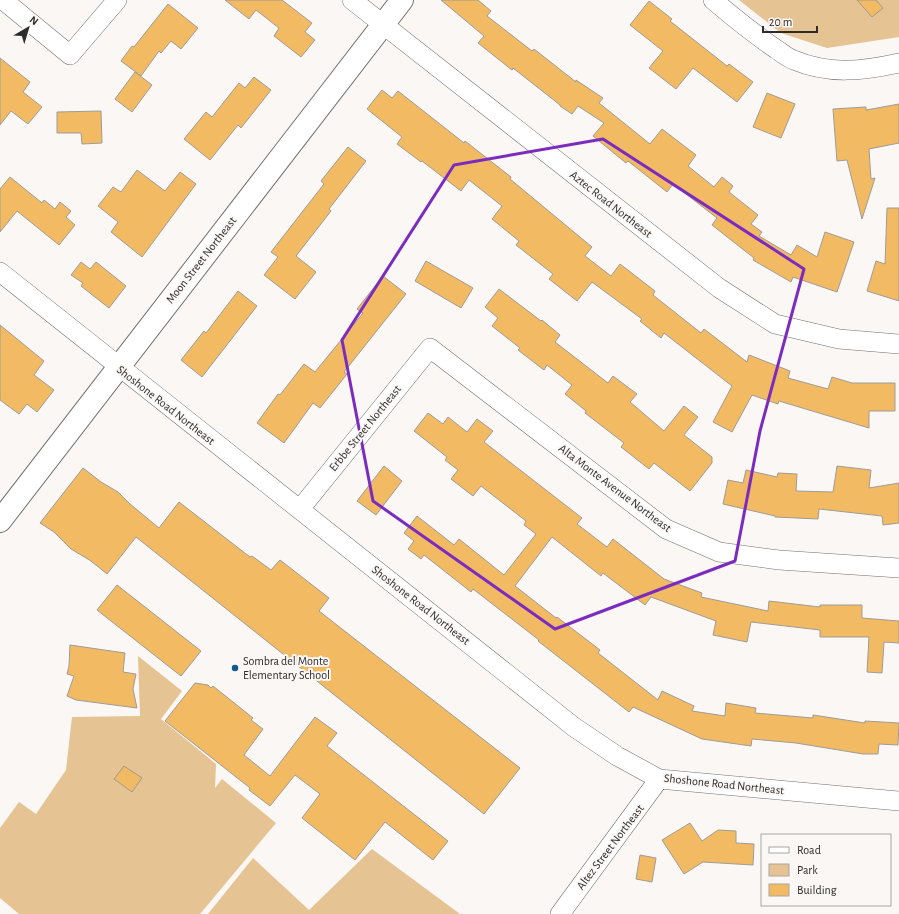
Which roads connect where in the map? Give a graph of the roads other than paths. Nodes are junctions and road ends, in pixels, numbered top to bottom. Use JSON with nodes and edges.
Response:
{"nodes":[{"id":1,"x":3,"y":0,"type":"edge"},
{"id":2,"x":117,"y":0,"type":"edge"},
{"id":3,"x":352,"y":0,"type":"edge"},
{"id":4,"x":402,"y":0,"type":"edge"},
{"id":5,"x":713,"y":0,"type":"edge"},
{"id":6,"x":383,"y":25,"type":"junction"},
{"id":7,"x":899,"y":63,"type":"edge"},
{"id":8,"x":0,"y":272,"type":"edge"},
{"id":9,"x":899,"y":344,"type":"edge"},
{"id":10,"x":430,"y":348,"type":"joint"},
{"id":11,"x":119,"y":367,"type":"junction"},
{"id":12,"x":300,"y":509,"type":"junction"},
{"id":13,"x":0,"y":521,"type":"edge"},
{"id":14,"x":899,"y":568,"type":"edge"},
{"id":15,"x":659,"y":778,"type":"junction"},
{"id":16,"x":899,"y":801,"type":"edge"},
{"id":17,"x":560,"y":914,"type":"edge"}],
"edges":[{"from":1,"to":2,"type":"street"},
{"from":3,"to":6,"type":"street","name":"Aztec Road Northeast"},
{"from":4,"to":6,"type":"street","name":"Moon Street Northeast"},
{"from":5,"to":7,"type":"street"},
{"from":6,"to":9,"type":"street","name":"Aztec Road Northeast"},
{"from":6,"to":11,"type":"street","name":"Moon Street Northeast"},
{"from":8,"to":11,"type":"street","name":"Shoshone Road Northeast"},
{"from":10,"to":12,"type":"street","name":"Erbbe Street Northeast"},
{"from":10,"to":14,"type":"street","name":"Alta Monte Avenue Northeast"},
{"from":11,"to":12,"type":"street","name":"Shoshone Road Northeast"},
{"from":11,"to":13,"type":"street","name":"Moon Street Northeast"},
{"from":12,"to":15,"type":"street","name":"Shoshone Road Northeast"},
{"from":15,"to":16,"type":"street","name":"Shoshone Road Northeast"},
{"from":15,"to":17,"type":"street","name":"Altez Street Northeast"}]}
